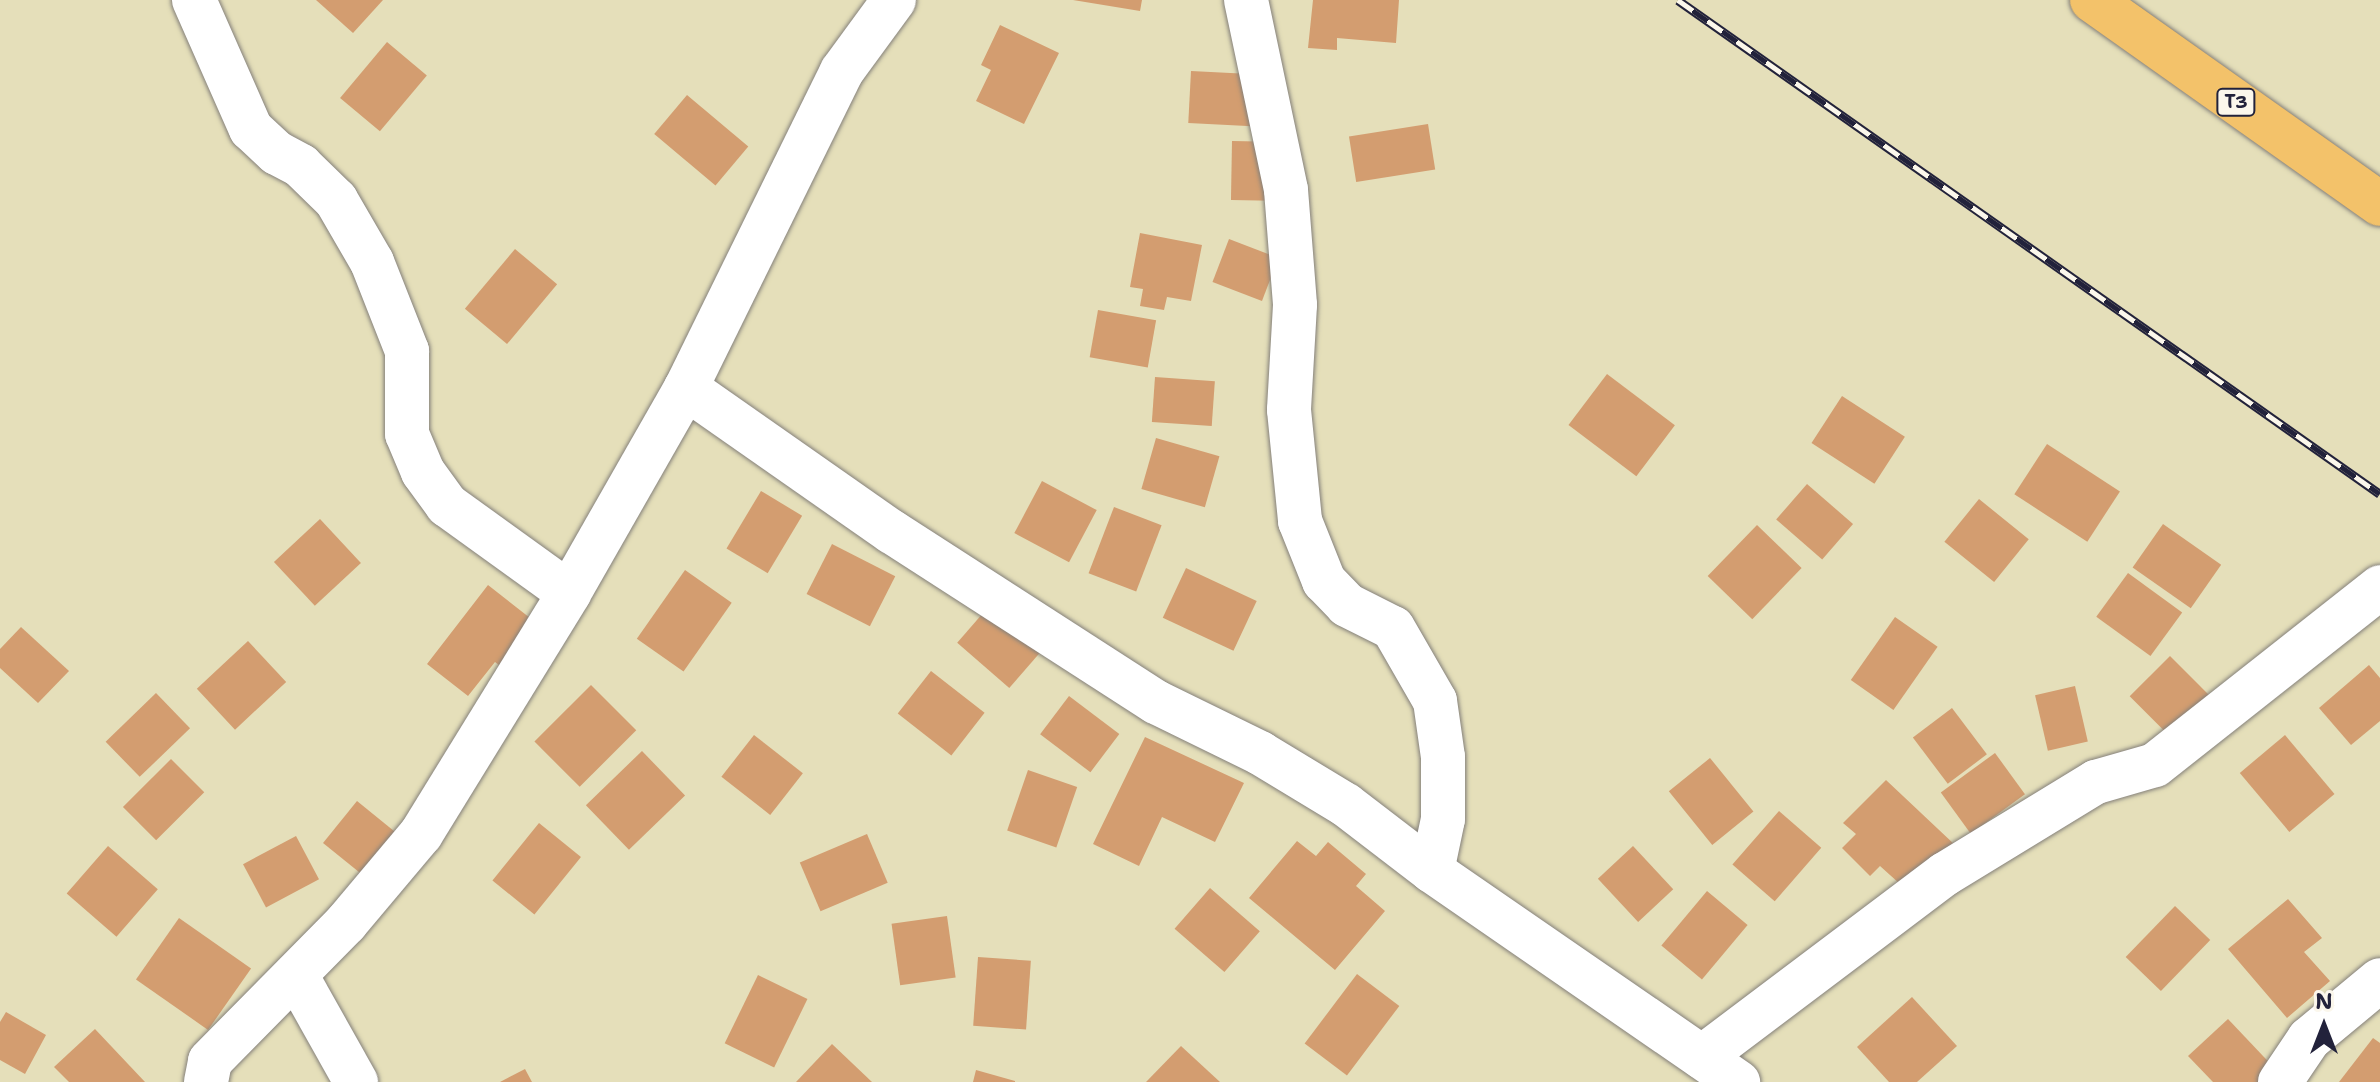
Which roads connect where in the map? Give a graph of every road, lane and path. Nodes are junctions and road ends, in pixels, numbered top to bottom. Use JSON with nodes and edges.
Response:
{"nodes":[{"id":1,"x":194,"y":0,"type":"edge"},
{"id":2,"x":894,"y":0,"type":"edge"},
{"id":3,"x":1246,"y":0,"type":"edge"},
{"id":4,"x":2092,"y":0,"type":"edge"},
{"id":5,"x":2380,"y":204,"type":"edge"},
{"id":6,"x":686,"y":388,"type":"junction"},
{"id":7,"x":2380,"y":587,"type":"edge"},
{"id":8,"x":569,"y":593,"type":"junction"},
{"id":9,"x":1432,"y":871,"type":"junction"},
{"id":10,"x":296,"y":975,"type":"junction"},
{"id":11,"x":2380,"y":980,"type":"edge"},
{"id":12,"x":1702,"y":1057,"type":"junction"},
{"id":13,"x":208,"y":1072,"type":"edge"},
{"id":14,"x":170,"y":1082,"type":"edge"},
{"id":15,"x":356,"y":1082,"type":"edge"},
{"id":16,"x":1738,"y":1082,"type":"edge"},
{"id":17,"x":2280,"y":1082,"type":"edge"}],
"edges":[{"from":1,"to":8,"type":"street"},
{"from":2,"to":6,"type":"street"},
{"from":3,"to":9,"type":"street"},
{"from":4,"to":5,"type":"highway","number":"T3"},
{"from":6,"to":8,"type":"street"},
{"from":6,"to":9,"type":"street"},
{"from":7,"to":12,"type":"street"},
{"from":8,"to":10,"type":"street"},
{"from":9,"to":12,"type":"street"},
{"from":10,"to":13,"type":"street"},
{"from":10,"to":15,"type":"street"},
{"from":11,"to":17,"type":"street"},
{"from":12,"to":16,"type":"street"},
{"from":13,"to":14,"type":"street"}]}
